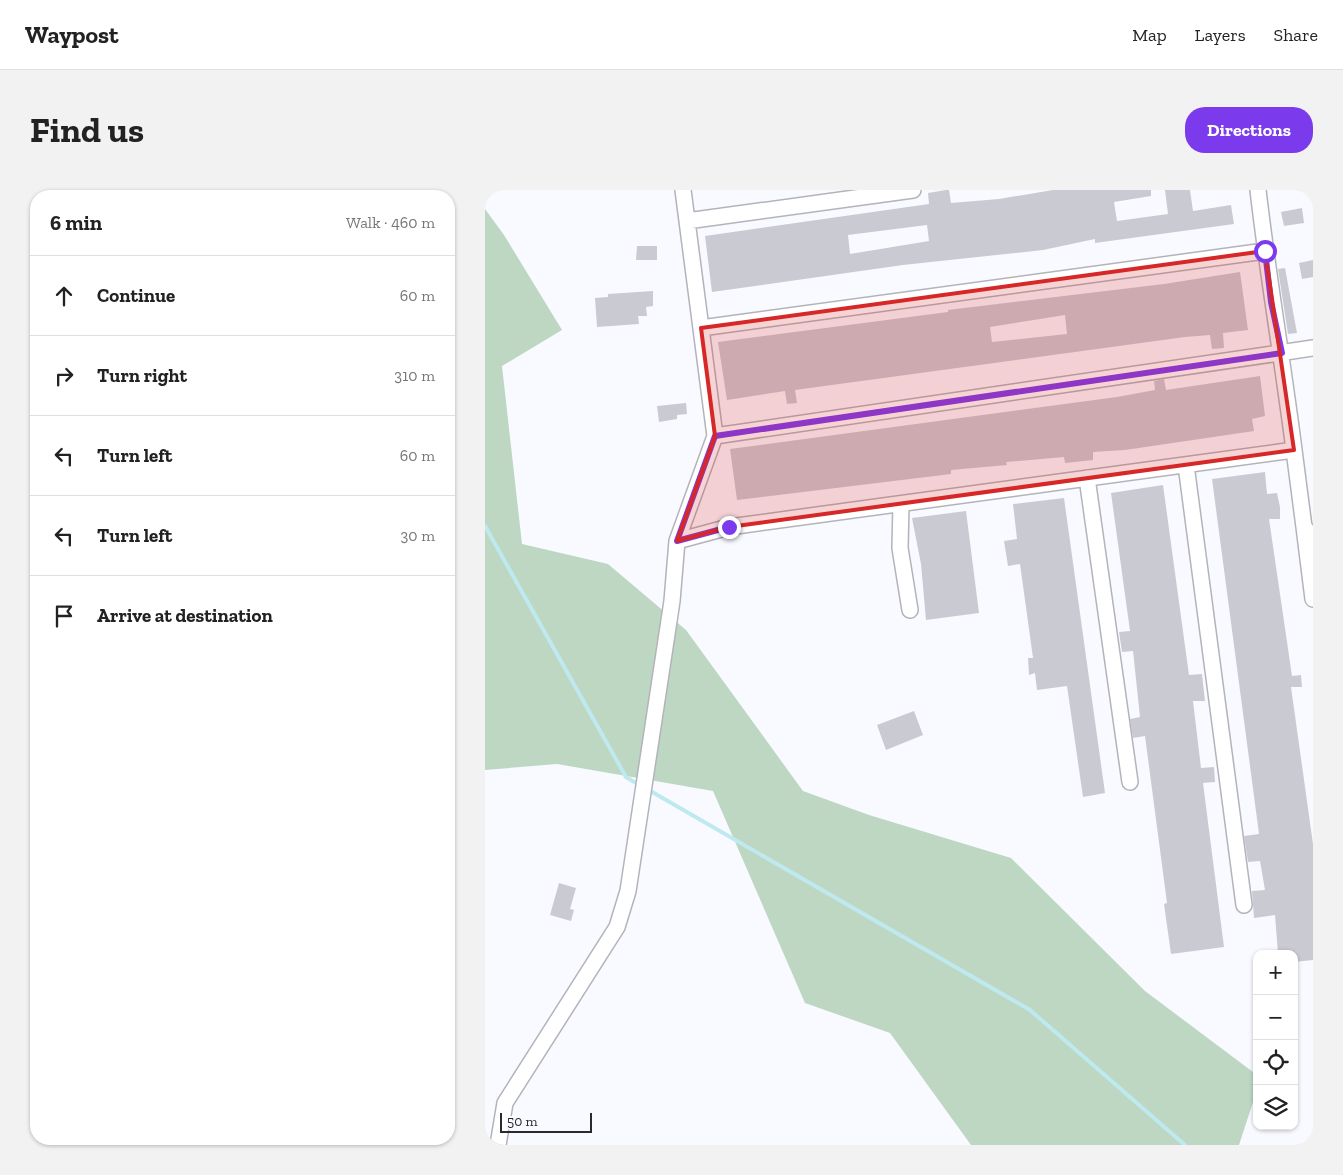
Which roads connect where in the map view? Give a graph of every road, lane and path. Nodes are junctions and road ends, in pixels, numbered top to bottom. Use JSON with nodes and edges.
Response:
{"nodes":[{"id":1,"x":683,"y":190,"type":"edge"},
{"id":2,"x":913,"y":190,"type":"edge"},
{"id":3,"x":1257,"y":190,"type":"edge"},
{"id":4,"x":687,"y":221,"type":"junction"},
{"id":5,"x":1265,"y":251,"type":"junction"},
{"id":6,"x":701,"y":328,"type":"junction"},
{"id":7,"x":1313,"y":348,"type":"edge"},
{"id":8,"x":1282,"y":353,"type":"junction"},
{"id":9,"x":715,"y":436,"type":"junction"},
{"id":10,"x":1294,"y":450,"type":"junction"},
{"id":11,"x":1186,"y":465,"type":"junction"},
{"id":12,"x":1087,"y":478,"type":"junction"},
{"id":13,"x":901,"y":504,"type":"junction"},
{"id":14,"x":1309,"y":532,"type":"edge"},
{"id":15,"x":677,"y":541,"type":"junction"},
{"id":16,"x":1313,"y":599,"type":"edge"},
{"id":17,"x":910,"y":610,"type":"dead end"},
{"id":18,"x":1130,"y":782,"type":"dead end"},
{"id":19,"x":1244,"y":905,"type":"dead end"},
{"id":20,"x":498,"y":1145,"type":"edge"}],
"edges":[{"from":1,"to":4,"type":"street"},
{"from":2,"to":4,"type":"street"},
{"from":3,"to":5,"type":"street"},
{"from":4,"to":6,"type":"street"},
{"from":5,"to":6,"type":"street"},
{"from":5,"to":8,"type":"street"},
{"from":6,"to":9,"type":"street"},
{"from":7,"to":8,"type":"street"},
{"from":8,"to":9,"type":"street"},
{"from":8,"to":10,"type":"street"},
{"from":9,"to":15,"type":"street"},
{"from":10,"to":11,"type":"street"},
{"from":10,"to":14,"type":"street"},
{"from":11,"to":12,"type":"street"},
{"from":11,"to":19,"type":"street"},
{"from":12,"to":13,"type":"street"},
{"from":12,"to":18,"type":"street"},
{"from":13,"to":15,"type":"street"},
{"from":13,"to":17,"type":"street"},
{"from":14,"to":16,"type":"street"},
{"from":15,"to":20,"type":"street"}]}
